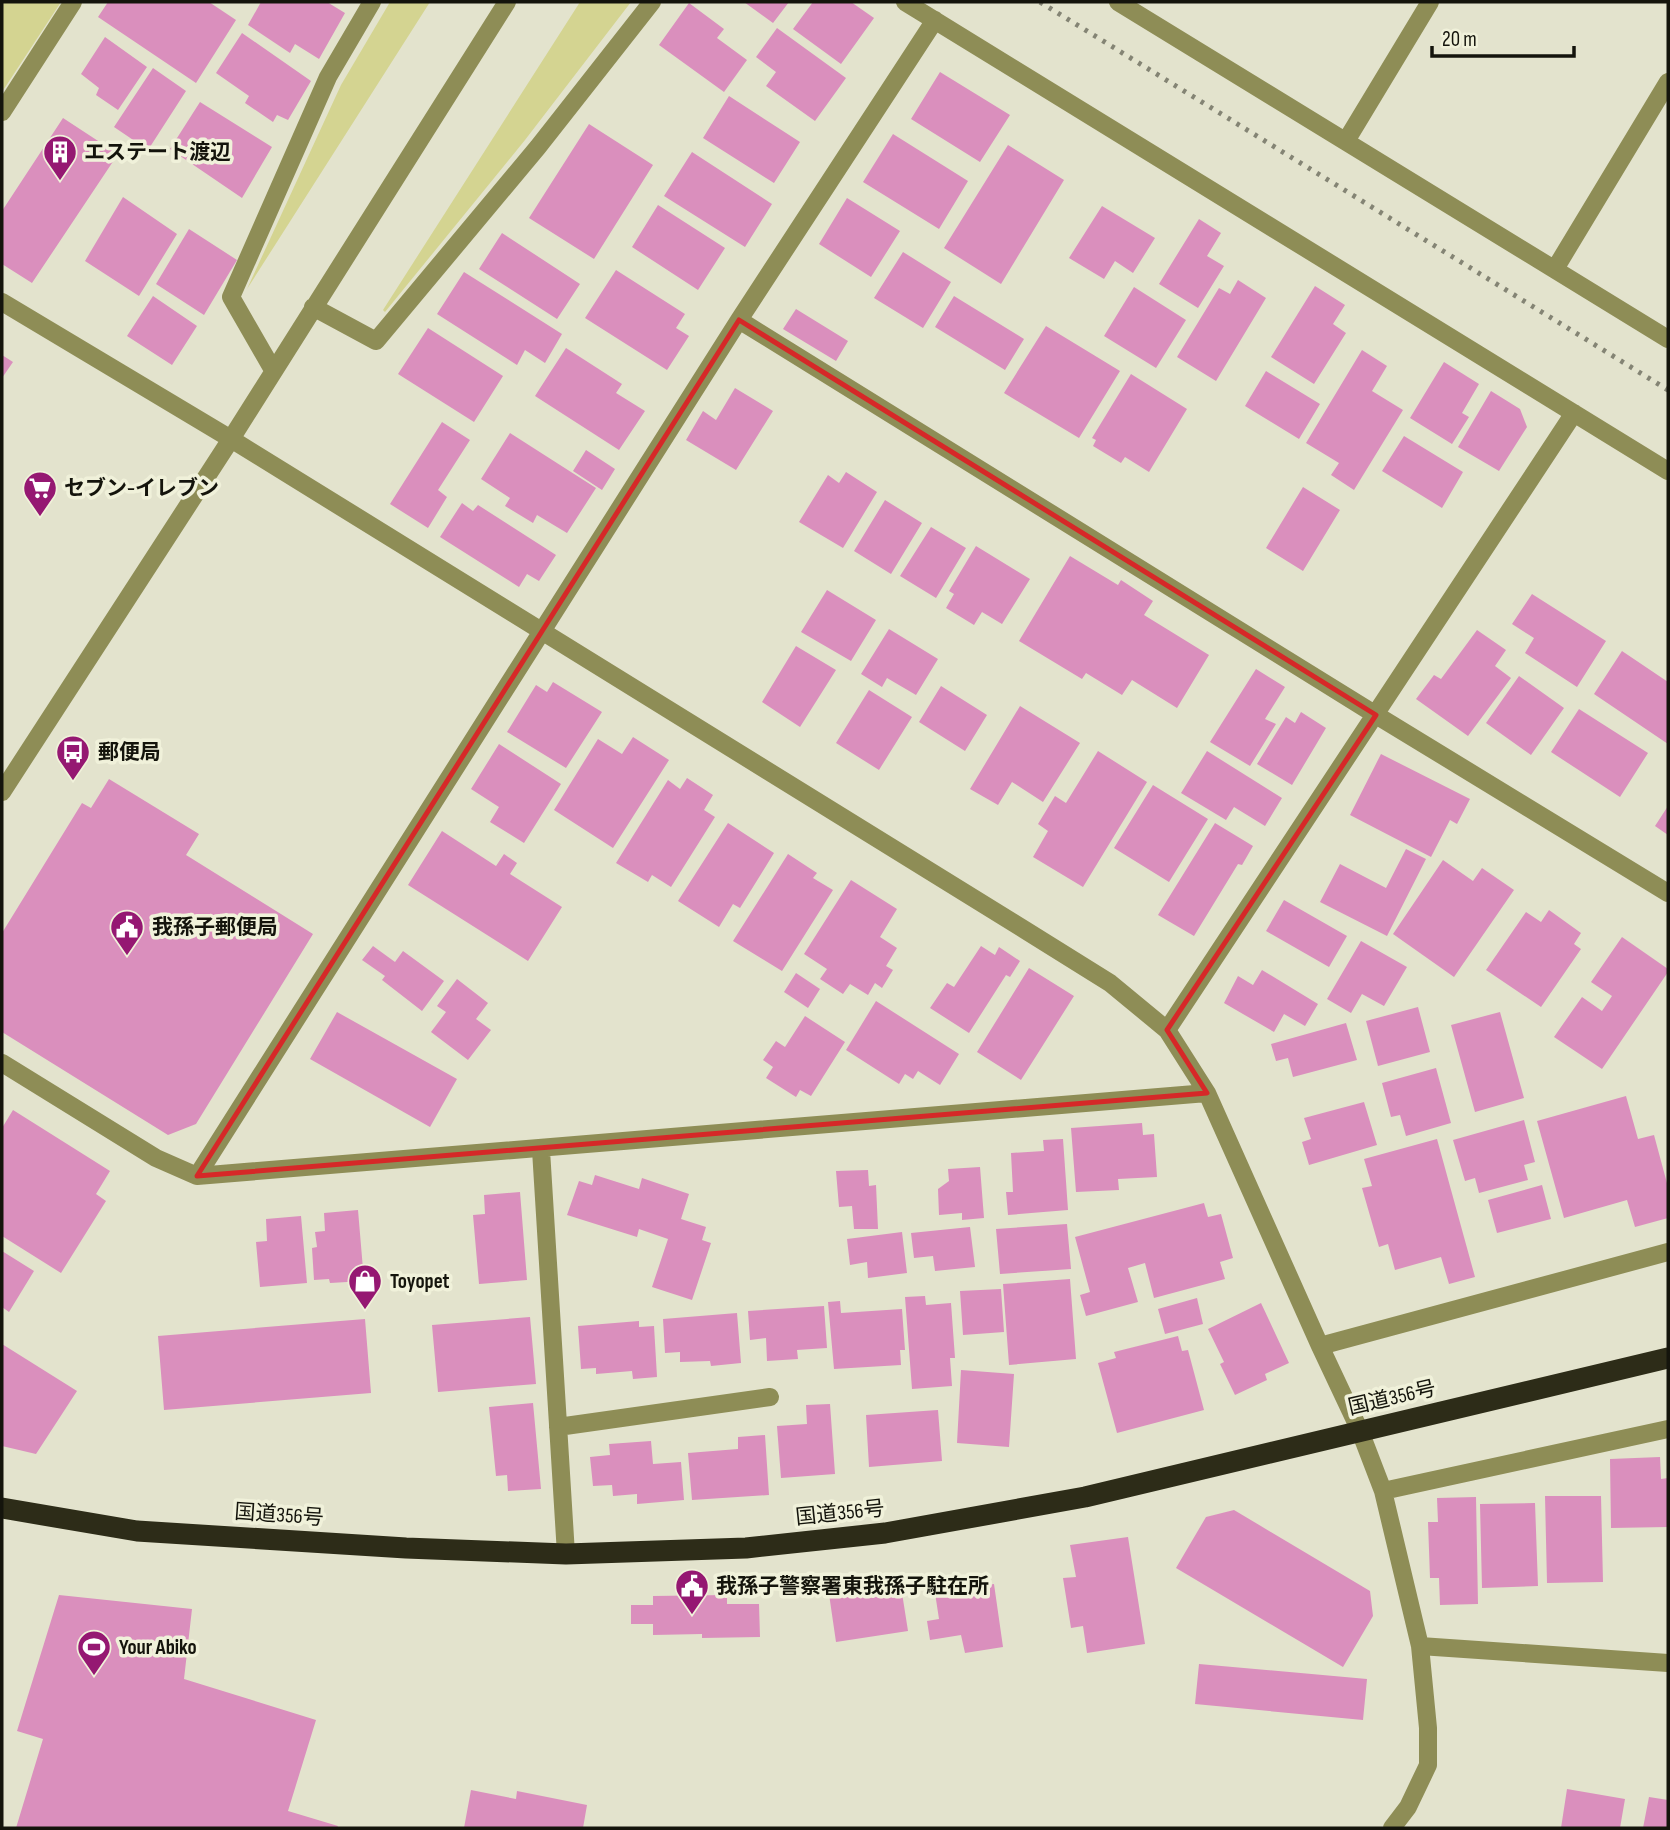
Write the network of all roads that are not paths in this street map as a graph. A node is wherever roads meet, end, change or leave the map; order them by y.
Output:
1 (73, 2) edge
2 (372, 2) edge
3 (507, 2) edge
4 (652, 2) edge
5 (905, 2) edge
6 (1118, 2) edge
7 (1430, 2) edge
8 (1137, 7) edge
9 (935, 20) junction
10 (1668, 82) edge
11 (2, 112) edge
12 (1346, 141) junction
13 (1555, 269) junction
14 (2, 302) edge
15 (313, 307) junction
16 (739, 320) junction
17 (1668, 339) edge
18 (273, 370) junction
19 (1574, 413) junction
20 (231, 439) junction
21 (1668, 471) edge
22 (542, 634) junction
23 (1376, 715) junction
24 (2, 792) edge
25 (1668, 893) edge
26 (1167, 1030) junction
27 (2, 1063) edge
28 (1207, 1093) junction
29 (541, 1150) junction
30 (197, 1176) junction
31 (1668, 1252) edge
32 (1320, 1346) junction
33 (1668, 1358) edge
34 (770, 1397) dead end
35 (558, 1427) junction
36 (1668, 1429) edge
37 (1360, 1431) junction
38 (1384, 1491) junction
39 (2, 1508) edge
40 (566, 1554) junction
41 (1420, 1646) junction
42 (1668, 1663) edge
43 (1392, 1828) edge

1 - 11 street
2 - 18 street
3 - 15 street
4 - 15 street
5 - 9 street
6 - 8 street
7 - 12 street
8 - 12 street
9 - 16 street
9 - 19 street
10 - 13 street
12 - 13 street
13 - 17 street
14 - 20 street
15 - 18 street
16 - 22 street
16 - 23 street
18 - 20 street
19 - 21 street
19 - 23 street
20 - 22 street
20 - 24 street
22 - 26 street
22 - 30 street
23 - 25 street
23 - 26 street
26 - 28 street
27 - 30 street
28 - 29 street
28 - 32 street
29 - 30 street
29 - 35 street
31 - 32 street
32 - 37 street
33 - 37 highway, 国道356号
34 - 35 street
35 - 40 street
36 - 38 street
37 - 38 street
37 - 40 highway, 国道356号
38 - 41 street
39 - 40 highway, 国道356号
41 - 42 street
41 - 43 street

